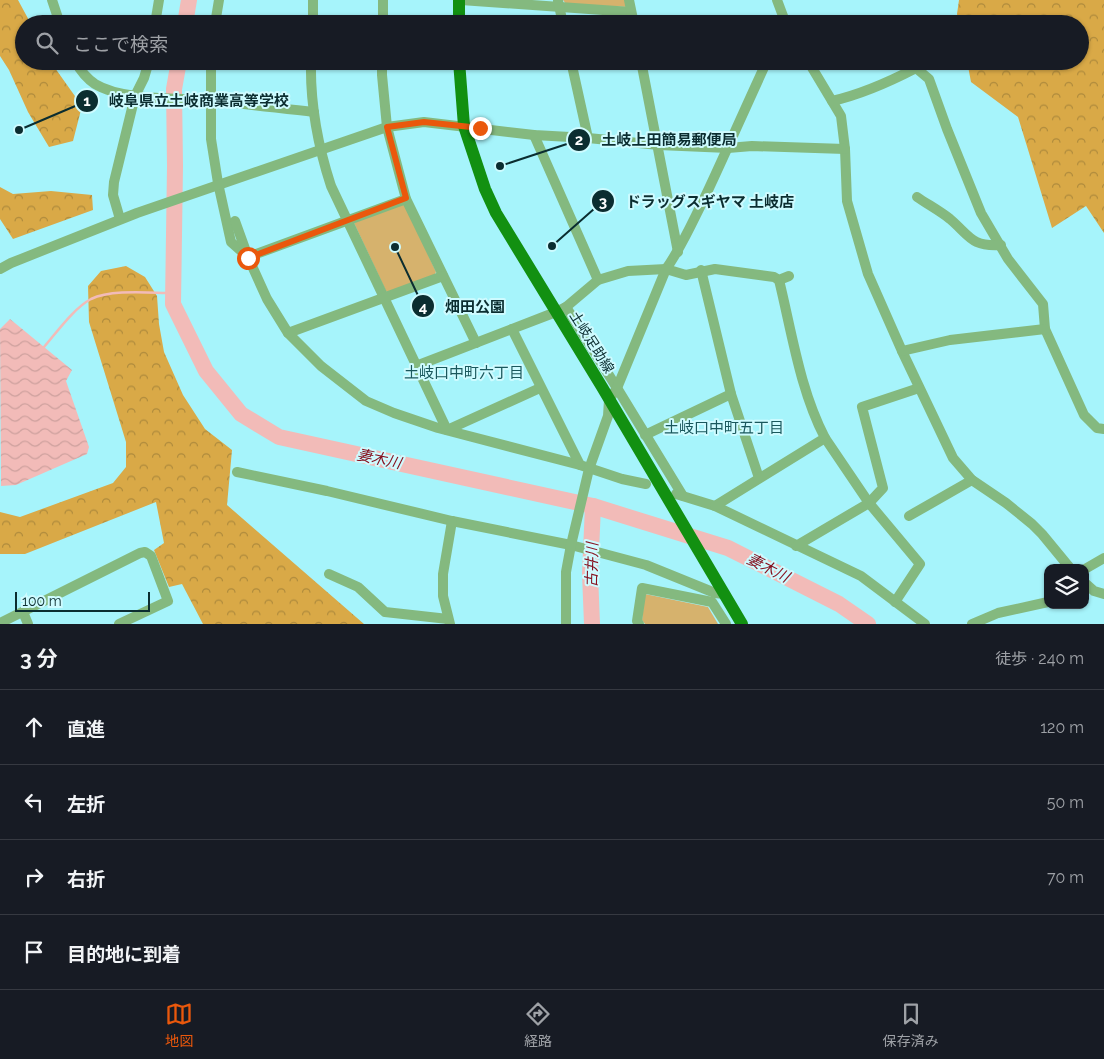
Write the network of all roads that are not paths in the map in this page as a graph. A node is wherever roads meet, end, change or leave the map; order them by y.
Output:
1 (52, 0) edge
2 (159, 0) edge
3 (219, 0) edge
4 (314, 0) edge
5 (383, 0) edge
6 (460, 0) edge
7 (629, 0) edge
8 (777, 0) edge
9 (558, 3) edge
10 (631, 12) junction
11 (57, 15) edge
12 (156, 15) edge
13 (216, 15) edge
14 (313, 15) edge
15 (383, 15) edge
16 (459, 15) edge
17 (632, 15) edge
18 (782, 15) edge
19 (80, 70) edge
20 (146, 70) edge
21 (210, 70) edge
22 (311, 70) edge
23 (382, 70) edge
24 (460, 70) edge
25 (573, 70) edge
26 (643, 70) edge
27 (763, 70) edge
28 (813, 70) edge
29 (912, 70) edge
30 (918, 70) edge
31 (140, 96) junction
32 (208, 101) junction
33 (832, 101) junction
34 (314, 112) junction
35 (464, 126) junction
36 (387, 127) junction
37 (534, 136) junction
38 (588, 138) junction
39 (659, 145) junction
40 (728, 148) junction
41 (845, 149) junction
42 (321, 150) junction
43 (215, 185) junction
44 (916, 197) dead end
45 (406, 198) junction
46 (120, 219) junction
47 (348, 220) junction
48 (235, 221) dead end
49 (1001, 246) junction
50 (678, 252) junction
51 (248, 258) junction
52 (0, 269) edge
53 (666, 269) junction
54 (701, 270) junction
55 (443, 276) junction
56 (598, 280) junction
57 (385, 298) junction
58 (561, 309) junction
59 (512, 329) junction
60 (1045, 329) junction
61 (288, 334) junction
62 (476, 343) junction
63 (902, 351) junction
64 (416, 366) junction
65 (540, 388) junction
66 (617, 388) junction
67 (919, 388) junction
68 (732, 394) junction
69 (609, 400) junction
70 (1104, 429) edge
71 (447, 430) junction
72 (645, 435) junction
73 (825, 438) junction
74 (584, 467) junction
75 (237, 472) dead end
76 (759, 478) junction
77 (972, 480) junction
78 (646, 484) dead end
79 (675, 496) junction
80 (869, 503) junction
81 (715, 506) junction
82 (909, 516) dead end
83 (452, 521) junction
84 (572, 542) junction
85 (796, 546) junction
86 (1104, 558) edge
87 (1067, 564) edge
88 (1089, 567) edge
89 (329, 574) dead end
90 (722, 591) junction
91 (895, 602) junction
92 (1044, 603) edge
93 (23, 612) junction
94 (449, 621) edge
95 (0, 623) edge
96 (28, 624) edge
97 (119, 624) edge
98 (566, 624) edge
99 (639, 624) edge
100 (726, 624) edge
101 (742, 624) edge
102 (925, 624) edge
103 (972, 624) edge

1 - 11 street
2 - 12 street
3 - 13 street
4 - 14 street
5 - 15 street
6 - 9 street
6 - 16 main road
7 - 10 street
8 - 18 street
9 - 10 street
10 - 17 street
19 - 31 street
20 - 31 street
21 - 32 street
22 - 34 street
23 - 36 street
24 - 35 main road, 土岐足助線
25 - 38 street
26 - 39 street
27 - 40 street
28 - 33 street
29 - 33 street
30 - 49 street
31 - 32 street
31 - 46 street
32 - 34 street
32 - 43 street
33 - 41 street
34 - 42 street
35 - 36 street
35 - 37 street
35 - 58 main road, 土岐足助線
36 - 42 street
36 - 45 street
37 - 38 street
37 - 56 street
38 - 39 street
39 - 40 street
39 - 50 street
40 - 41 street
40 - 50 street
41 - 63 street
42 - 43 street
42 - 47 street
43 - 46 street
43 - 51 street
44 - 49 street
45 - 47 street
45 - 55 street
46 - 52 street
47 - 51 street
47 - 57 street
48 - 51 street
49 - 60 street
50 - 53 street
51 - 61 street
53 - 54 street
53 - 56 street
53 - 66 street
54 - 68 street
54 - 73 street
55 - 57 street
55 - 62 street
56 - 58 street
57 - 61 street
57 - 64 street
58 - 59 street
58 - 66 street
58 - 69 main road, 土岐足助線
59 - 62 street
59 - 65 street
60 - 63 street
60 - 70 street
61 - 71 street
62 - 64 street
63 - 67 street
64 - 71 street
65 - 71 street
65 - 74 street
66 - 69 street
66 - 72 street
67 - 77 street
67 - 80 street
68 - 72 street
68 - 76 street
69 - 74 street
69 - 79 main road, 土岐足助線
71 - 74 street
72 - 79 street
73 - 76 street
73 - 80 street
74 - 78 street
74 - 84 street
75 - 83 street
76 - 81 street
77 - 82 street
77 - 87 street
79 - 81 street
79 - 90 main road, 土岐足助線
80 - 85 street
80 - 91 street
81 - 85 street
83 - 84 street
83 - 94 street
84 - 90 street
84 - 98 street
85 - 91 street
86 - 88 street
89 - 94 street
90 - 101 main road, 土岐足助線
91 - 102 street
92 - 103 street
93 - 95 street
93 - 96 street
93 - 97 street
99 - 100 street

